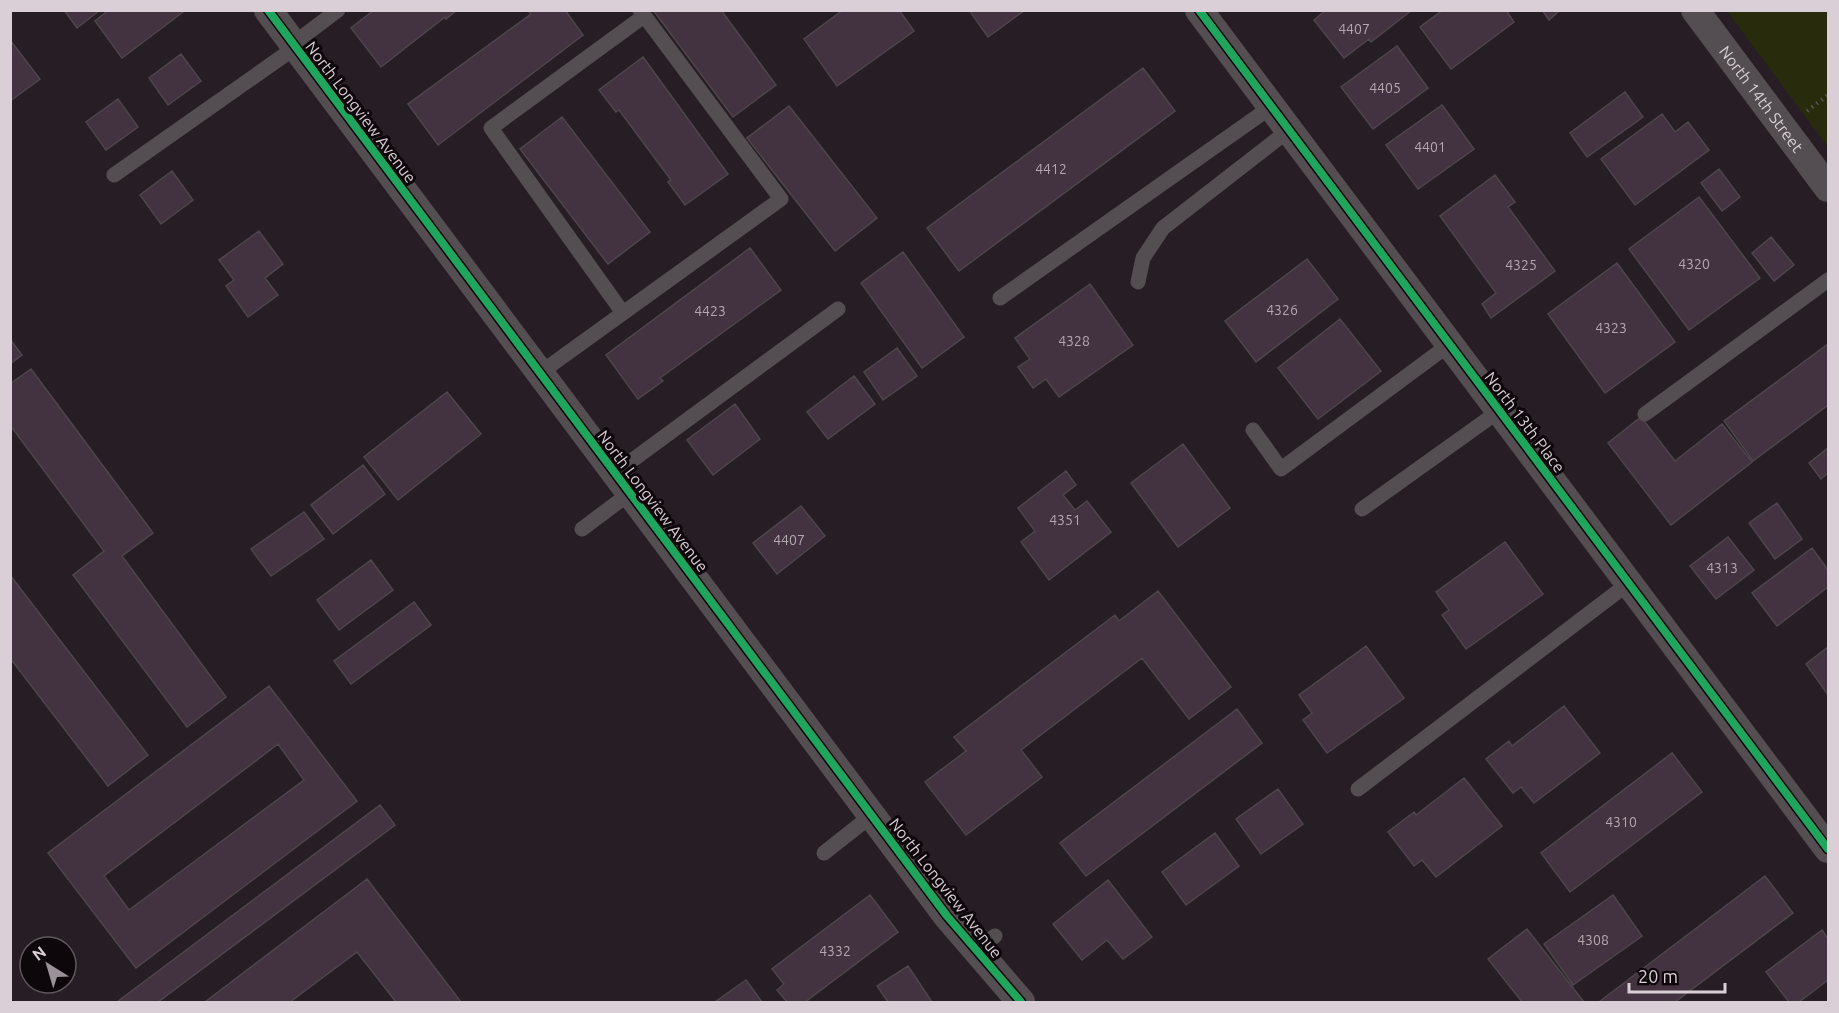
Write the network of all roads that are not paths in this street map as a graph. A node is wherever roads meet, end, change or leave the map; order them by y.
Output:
1 (268, 10) edge
2 (338, 10) edge
3 (1199, 10) edge
4 (1695, 10) edge
5 (642, 13) edge
6 (295, 45) junction
7 (1272, 106) junction
8 (1289, 130) junction
9 (114, 175) dead end
10 (1828, 188) edge
11 (1828, 280) edge
12 (1138, 282) dead end
13 (999, 298) dead end
14 (838, 309) dead end
15 (623, 313) junction
16 (1450, 344) junction
17 (540, 373) junction
18 (1500, 411) junction
19 (1646, 414) dead end
20 (1253, 430) dead end
21 (622, 483) junction
22 (1362, 509) dead end
23 (582, 529) dead end
24 (1629, 583) junction
25 (1358, 789) dead end
26 (872, 815) junction
27 (1828, 849) edge
28 (824, 853) dead end
29 (1021, 1002) edge

1 - 6 street, North Longview Avenue
2 - 6 lane
3 - 7 street, North 13th Place
4 - 10 street, North 14th Street
5 - 15 lane
5 - 15 lane
6 - 9 lane
6 - 17 street, North Longview Avenue
7 - 8 street, North 13th Place
7 - 13 lane
8 - 12 lane
8 - 16 street, North 13th Place
11 - 19 lane
14 - 21 lane
15 - 17 lane
16 - 18 street, North 13th Place
16 - 20 lane
17 - 21 street, North Longview Avenue
18 - 22 lane
18 - 24 street, North 13th Place
21 - 23 lane
21 - 26 street, North Longview Avenue
24 - 25 lane
24 - 27 street, North 13th Place
26 - 28 lane
26 - 29 street, North Longview Avenue

